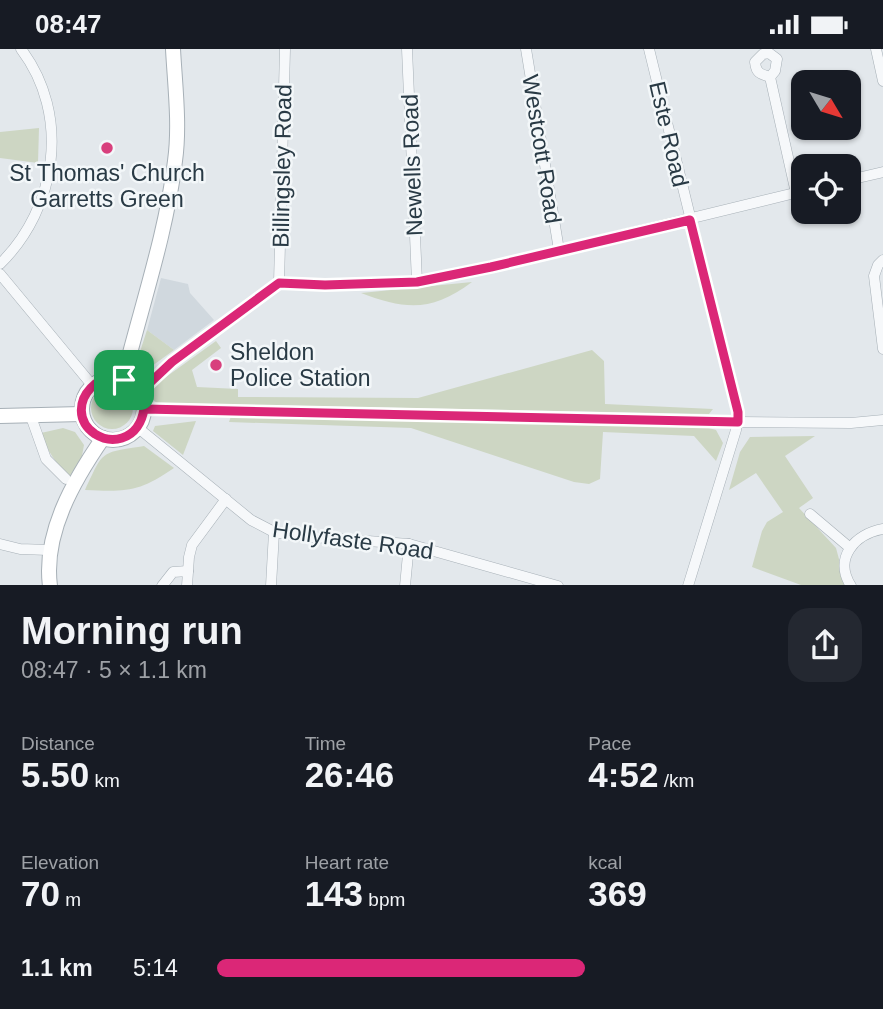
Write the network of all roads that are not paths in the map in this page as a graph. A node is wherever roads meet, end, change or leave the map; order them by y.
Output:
1 (21, 49) edge
2 (173, 49) edge
3 (285, 49) edge
4 (407, 49) edge
5 (526, 49) edge
6 (649, 49) edge
7 (876, 49) edge
8 (770, 77) dead end
9 (883, 81) edge
10 (791, 158) edge
11 (883, 172) edge
12 (861, 177) edge
13 (791, 194) edge
14 (690, 220) junction
15 (559, 250) junction
16 (883, 260) edge
17 (0, 264) edge
18 (0, 274) edge
19 (417, 282) junction
20 (279, 283) junction
21 (883, 349) edge
22 (124, 380) junction
23 (92, 385) junction
24 (139, 393) junction
25 (144, 409) junction
26 (30, 414) junction
27 (82, 414) junction
28 (0, 416) edge
29 (883, 420) edge
30 (738, 422) junction
31 (137, 427) junction
32 (103, 438) junction
33 (66, 479) dead end
34 (226, 499) junction
35 (810, 514) dead end
36 (883, 530) edge
37 (274, 532) junction
38 (0, 544) edge
39 (409, 544) junction
40 (849, 547) junction
41 (49, 550) junction
42 (188, 571) junction
43 (547, 584) edge
44 (50, 585) edge
45 (163, 585) edge
46 (187, 585) edge
47 (271, 585) edge
48 (405, 585) edge
49 (688, 585) edge
50 (850, 585) edge

1 - 17 street
2 - 22 street
3 - 20 street, Billingsley Road
4 - 19 street, Newells Road
5 - 15 street, Westcott Road
6 - 14 street, Este Road
7 - 9 street
8 - 10 street
11 - 12 street
13 - 14 street
14 - 15 street
14 - 30 street, Este Road
15 - 19 street
16 - 21 street
18 - 23 street
19 - 20 street
20 - 24 street
22 - 23 street
22 - 24 street
23 - 27 street
24 - 25 street
25 - 30 street
25 - 31 street
26 - 27 street
26 - 28 street
26 - 33 street
27 - 32 street
29 - 30 street
30 - 49 street
31 - 32 street
31 - 34 street, Hollyfaste Road
32 - 41 street
34 - 37 street, Hollyfaste Road
34 - 42 street
35 - 40 street
36 - 40 street
37 - 39 street, Hollyfaste Road
37 - 47 street
38 - 41 street
39 - 43 street, Hollyfaste Road
39 - 48 street
40 - 50 street
41 - 44 street
42 - 45 street
42 - 46 street

